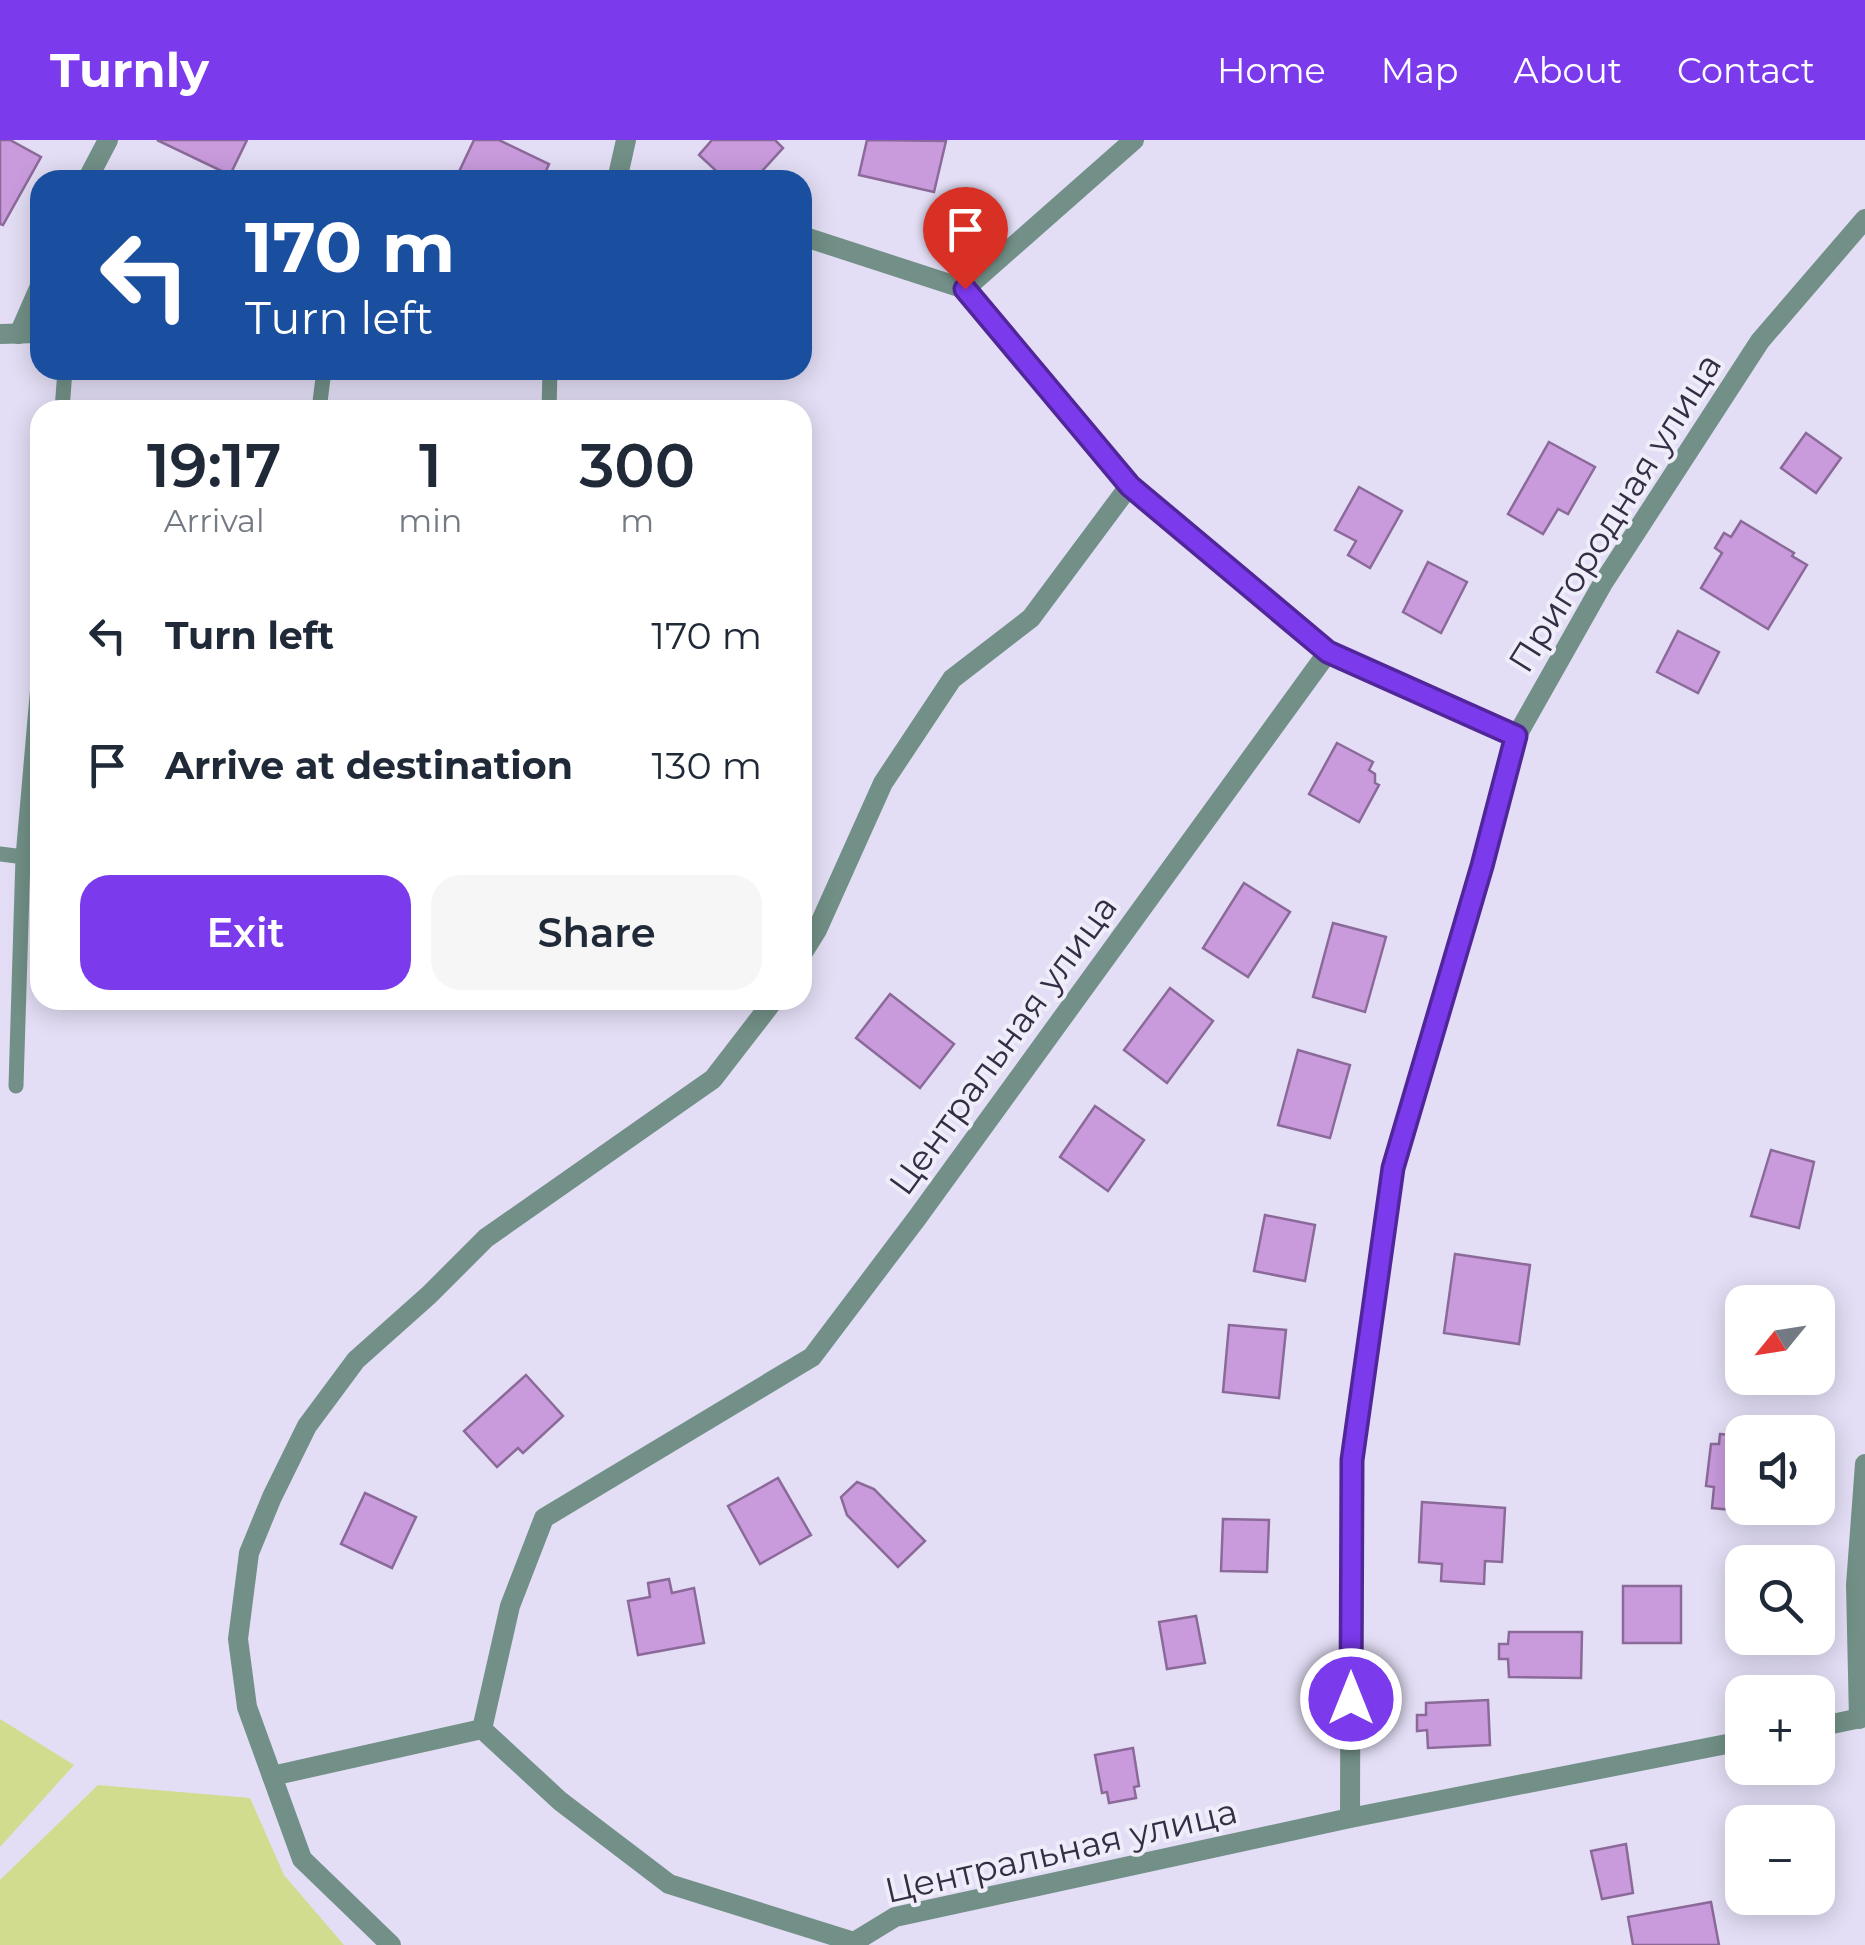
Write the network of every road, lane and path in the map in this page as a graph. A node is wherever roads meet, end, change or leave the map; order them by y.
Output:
1 (108, 140) edge
2 (626, 140) edge
3 (1134, 140) edge
4 (92, 170) edge
5 (624, 170) edge
6 (1865, 220) edge
7 (812, 239) edge
8 (965, 289) junction
9 (30, 310) edge
10 (20, 334) edge
11 (1130, 486) junction
12 (1328, 652) junction
13 (1516, 736) junction
14 (0, 854) edge
15 (30, 858) edge
16 (30, 886) edge
17 (812, 938) edge
18 (766, 1010) edge
19 (16, 1086) dead end
20 (1865, 1464) edge
21 (1862, 1718) edge
22 (1835, 1724) edge
23 (482, 1729) junction
24 (1725, 1745) edge
25 (272, 1776) junction
26 (1350, 1818) junction
27 (854, 1944) edge
28 (391, 1945) edge

1 - 4 street
2 - 5 street
3 - 8 street
6 - 13 street, Пригородная улица
7 - 8 street
8 - 11 street
9 - 10 street
11 - 12 street
11 - 17 street
12 - 13 street
12 - 23 street, Центральная улица
13 - 26 street, Пригородная улица
14 - 15 lane
16 - 19 lane
18 - 25 street
20 - 21 street
21 - 22 street
23 - 25 street
23 - 27 street, Центральная улица
24 - 26 street, Центральная улица
25 - 28 street
26 - 27 street, Центральная улица

